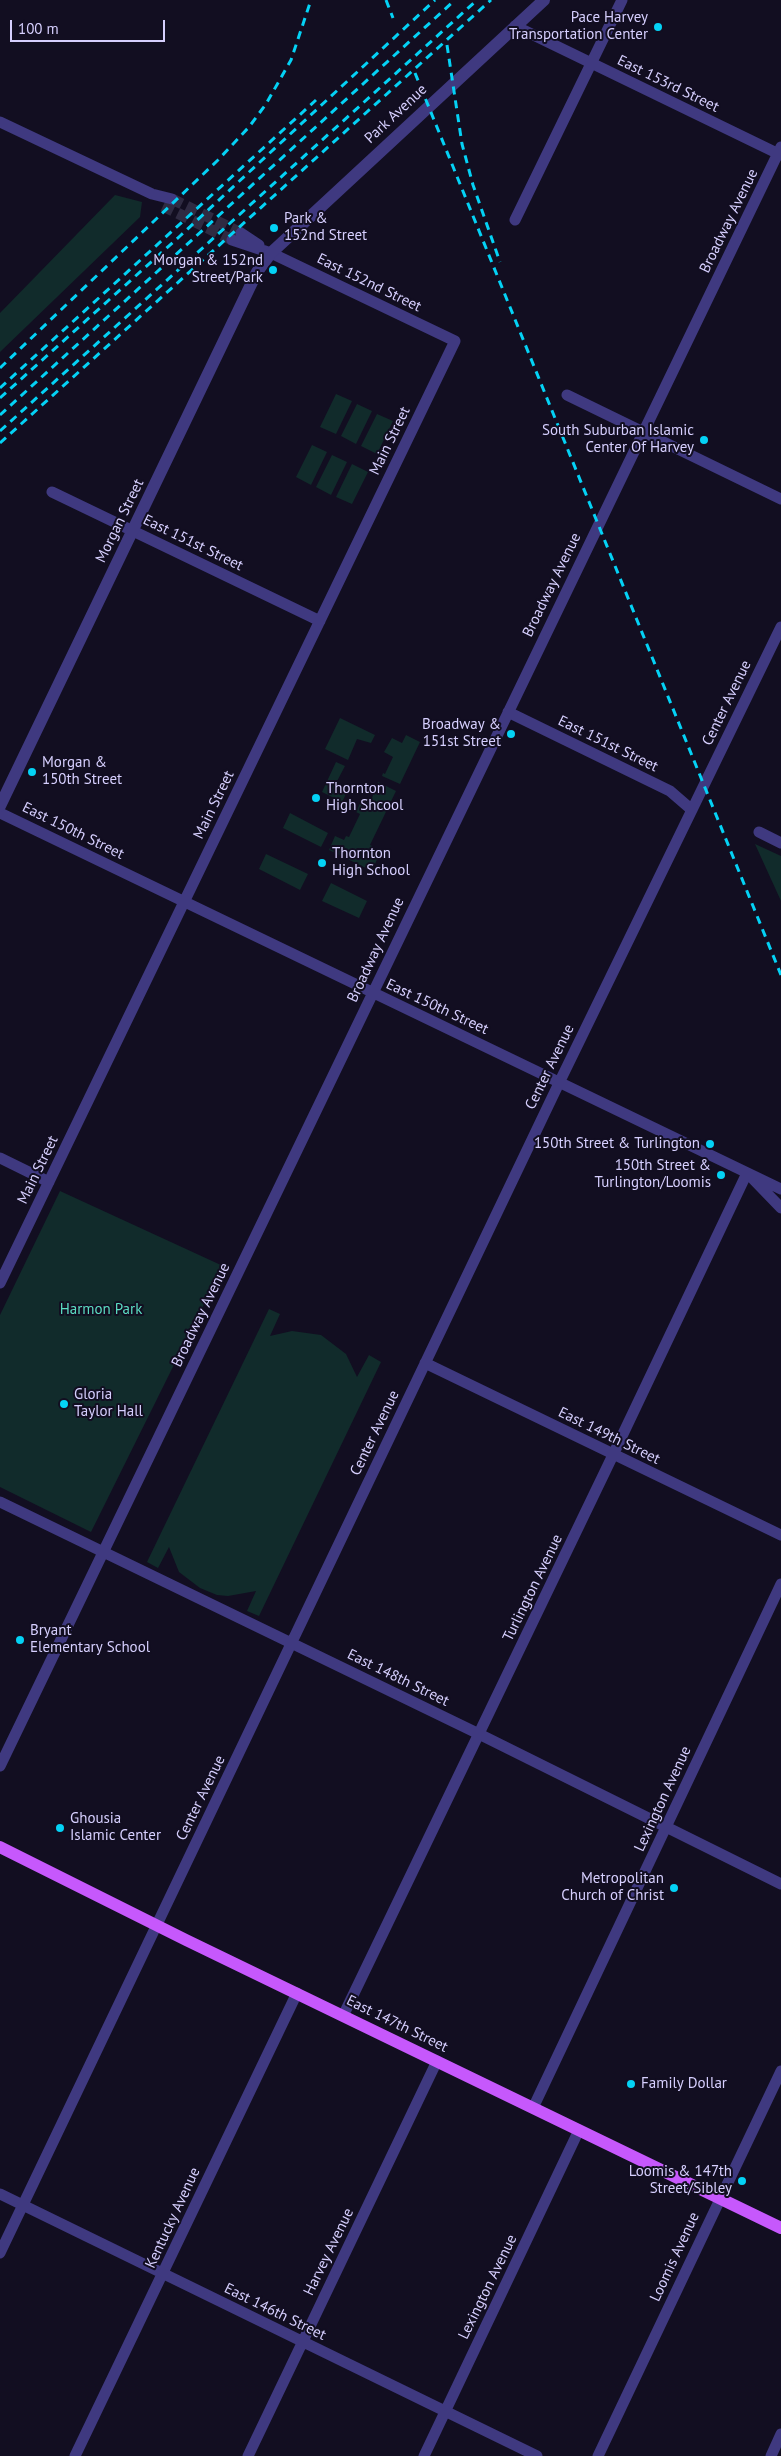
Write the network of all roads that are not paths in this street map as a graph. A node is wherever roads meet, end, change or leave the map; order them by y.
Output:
1 (544, 0) edge
2 (622, 0) edge
3 (515, 26) junction
4 (591, 63) junction
5 (0, 122) edge
6 (780, 152) edge
7 (168, 202) tunnel mouth
8 (515, 220) dead end
9 (236, 236) tunnel mouth
10 (271, 252) junction
11 (455, 341) joint
12 (567, 394) dead end
13 (643, 432) junction
14 (52, 492) dead end
15 (781, 499) edge
16 (133, 531) junction
17 (320, 621) junction
18 (781, 627) edge
19 (508, 712) junction
20 (0, 806) edge
21 (692, 810) junction
22 (0, 813) edge
23 (759, 832) dead end
24 (781, 843) edge
25 (184, 902) junction
26 (372, 994) junction
27 (560, 1081) junction
28 (0, 1158) edge
29 (746, 1172) junction
30 (49, 1182) junction
31 (781, 1189) edge
32 (781, 1208) edge
33 (0, 1283) edge
34 (425, 1363) junction
35 (613, 1455) junction
36 (0, 1502) edge
37 (781, 1535) edge
38 (103, 1552) junction
39 (781, 1584) edge
40 (292, 1643) junction
41 (479, 1734) junction
42 (0, 1766) edge
43 (666, 1827) junction
44 (0, 1847) edge
45 (781, 1884) edge
46 (157, 1925) junction
47 (297, 1993) junction
48 (343, 2016) junction
49 (437, 2061) junction
50 (781, 2071) edge
51 (533, 2108) junction
52 (579, 2130) junction
53 (0, 2194) edge
54 (719, 2198) junction
55 (24, 2206) junction
56 (781, 2228) edge
57 (0, 2253) edge
58 (163, 2274) junction
59 (303, 2342) junction
60 (446, 2411) junction
61 (781, 2434) edge
62 (75, 2456) edge
63 (248, 2456) edge
64 (424, 2456) edge
65 (537, 2456) edge
66 (598, 2456) edge
67 (771, 2456) edge

1 - 3 street, Park Avenue
2 - 4 street
3 - 4 street, East 153rd Street
3 - 10 street, Park Avenue
4 - 6 street, East 153rd Street
4 - 8 street
5 - 7 street
6 - 13 street, Broadway Avenue
9 - 10 street, East 152nd Street
10 - 11 street, East 152nd Street
10 - 16 street, Morgan Street
11 - 17 street, Main Street
12 - 13 street
13 - 15 street
13 - 19 street, Broadway Avenue
14 - 16 street, East 151st Street
16 - 17 street, East 151st Street
16 - 20 street, Morgan Street
17 - 25 street, Main Street
18 - 21 street, Center Avenue
19 - 21 street, East 151st Street
19 - 26 street, Broadway Avenue
21 - 27 street, Center Avenue
22 - 25 street, East 150th Street
23 - 24 street
25 - 26 street, East 150th Street
25 - 30 street, Main Street
26 - 27 street, East 150th Street
26 - 38 street, Broadway Avenue
27 - 29 street, East 150th Street
27 - 34 street, Center Avenue
28 - 30 street
29 - 31 street, East 150th Street
29 - 32 street
29 - 35 street, Turlington Avenue
30 - 33 street, Main Street
34 - 35 street, East 149th Street
34 - 40 street, Center Avenue
35 - 37 street, East 149th Street
35 - 41 street, Turlington Avenue
36 - 38 street, East 148th Street
38 - 40 street, East 148th Street
38 - 42 street, Broadway Avenue
39 - 43 street, Lexington Avenue
40 - 41 street, East 148th Street
40 - 46 street, Center Avenue
41 - 43 street, East 148th Street
41 - 48 street, Turlington Avenue
43 - 45 street, East 148th Street
43 - 51 street, Lexington Avenue
44 - 46 main road, East 147th Street
46 - 47 main road, East 147th Street
46 - 55 street, Center Avenue
47 - 48 main road, East 147th Street
47 - 58 street, Kentucky Avenue
48 - 49 main road, East 147th Street
49 - 51 main road, East 147th Street
49 - 59 street, Harvey Avenue
50 - 54 street, Loomis Avenue
51 - 52 main road, East 147th Street
52 - 54 main road, East 147th Street
52 - 60 street, Lexington Avenue
53 - 55 street, East 146th Street
54 - 56 main road, East 147th Street
54 - 66 street, Loomis Avenue
55 - 57 street, Center Avenue
55 - 58 street, East 146th Street
58 - 59 street, East 146th Street
58 - 62 street, Kentucky Avenue
59 - 60 street, East 146th Street
59 - 63 street, Harvey Avenue
60 - 64 street, Lexington Avenue
60 - 65 street, East 146th Street
61 - 67 street

